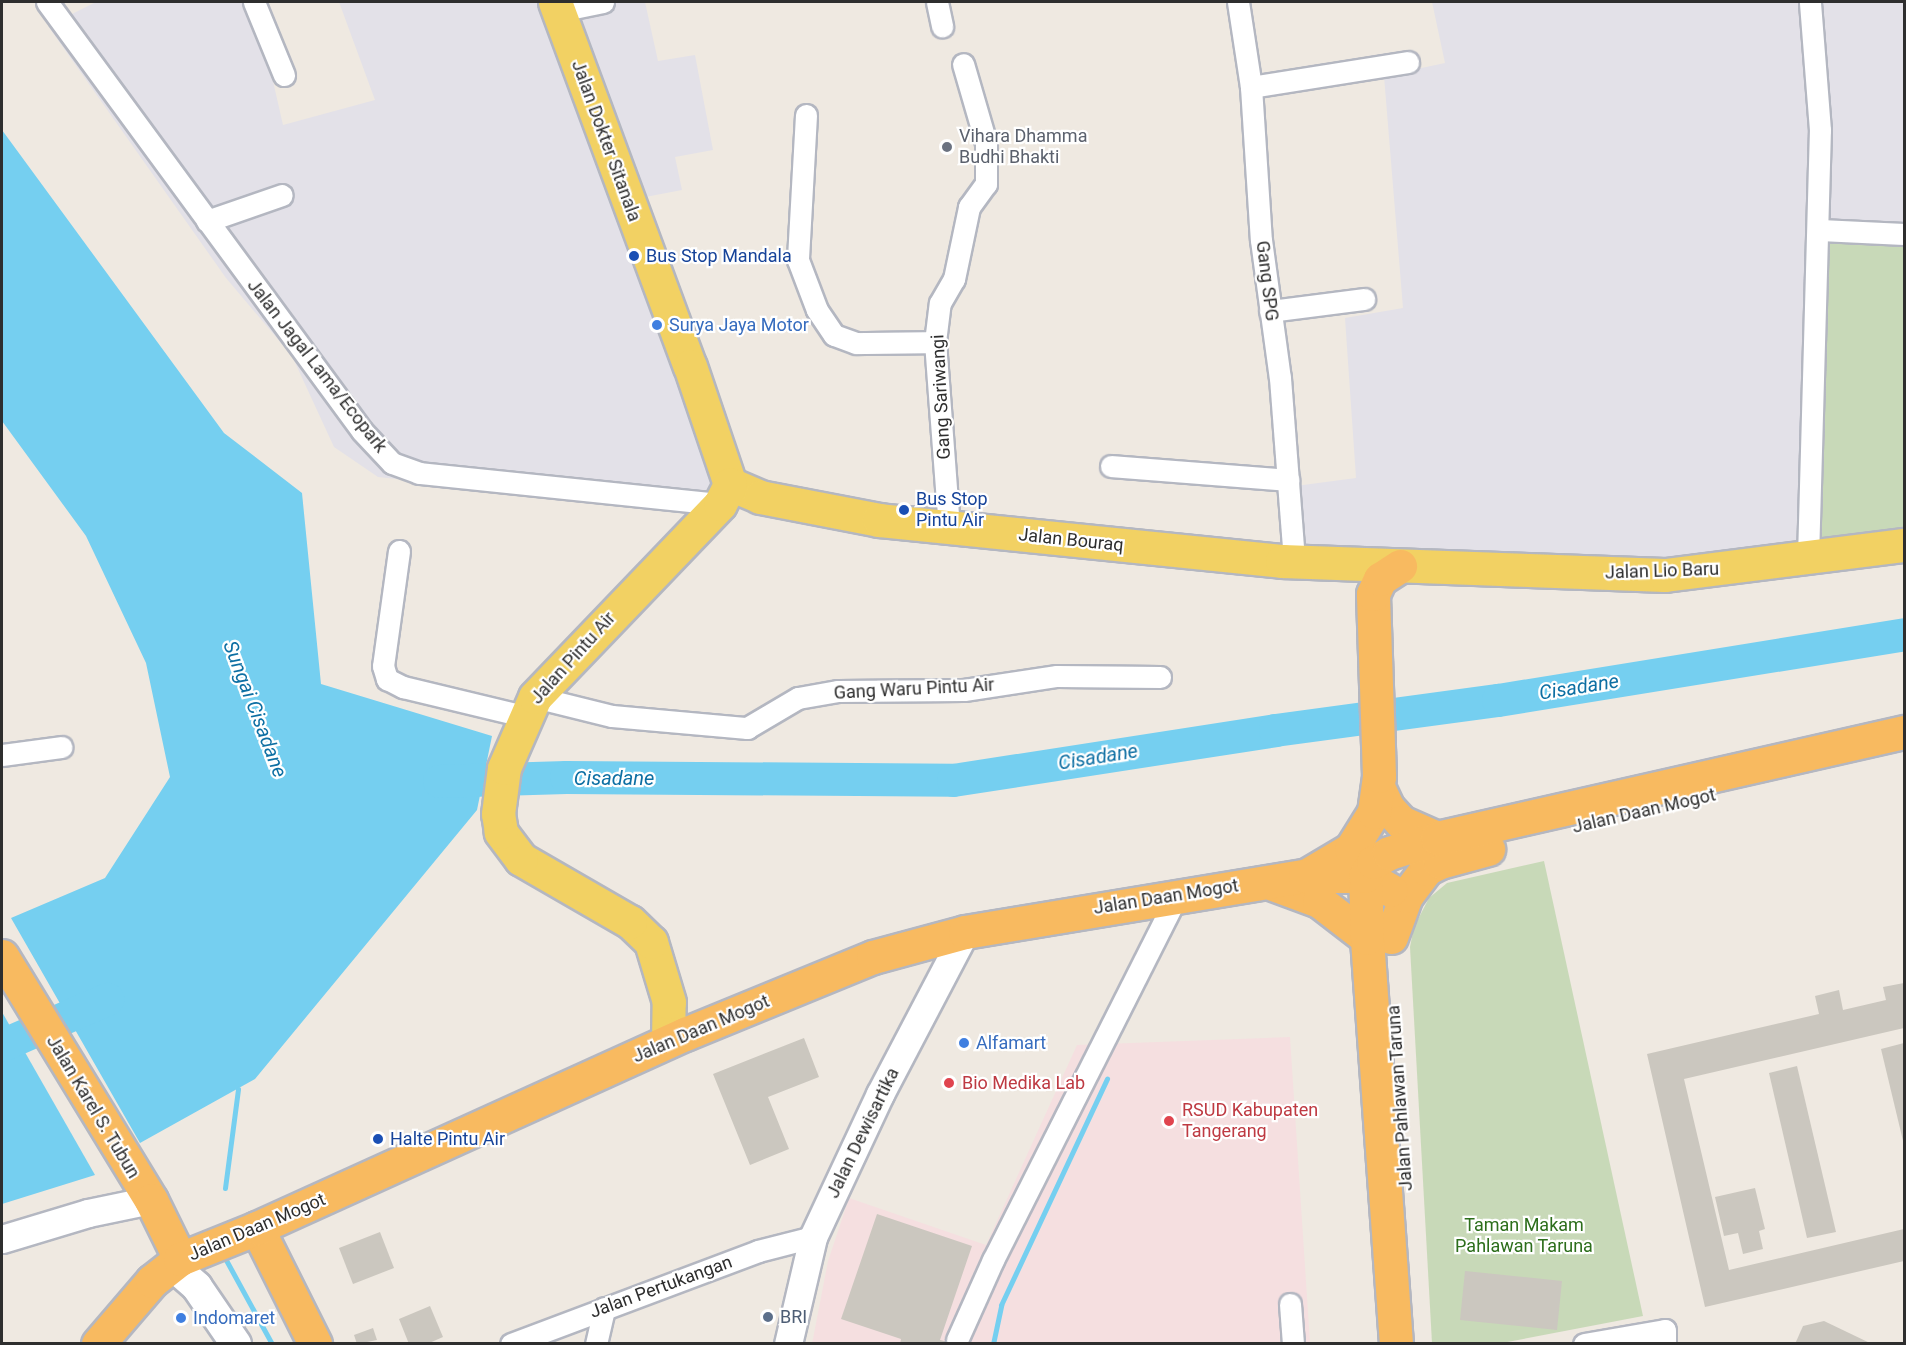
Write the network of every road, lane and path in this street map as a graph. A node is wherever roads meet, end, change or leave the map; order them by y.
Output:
1 (47, 2) edge
2 (254, 2) edge
3 (603, 2) edge
4 (938, 2) edge
5 (1238, 2) edge
6 (1810, 2) edge
7 (557, 6) edge
8 (942, 26) dead end
9 (1408, 62) dead end
10 (963, 64) dead end
11 (284, 75) dead end
12 (1251, 87) junction
13 (806, 115) dead end
14 (282, 195) dead end
15 (207, 221) junction
16 (1820, 230) junction
17 (1905, 234) edge
18 (1364, 299) dead end
19 (1270, 311) junction
20 (935, 342) junction
21 (1111, 466) dead end
22 (1288, 480) junction
23 (725, 494) junction
24 (949, 528) junction
25 (1905, 545) edge
26 (399, 551) dead end
27 (1808, 558) junction
28 (1294, 561) junction
29 (1409, 566) junction
30 (1160, 677) dead end
31 (525, 714) junction
32 (1905, 732) edge
33 (61, 747) dead end
34 (1905, 753) edge
35 (2, 755) edge
36 (1379, 783) junction
37 (1437, 838) junction
38 (1305, 876) junction
39 (1262, 882) junction
40 (1378, 883) junction
41 (1178, 895) junction
42 (965, 932) junction
43 (1379, 937) junction
44 (2, 956) edge
45 (668, 1041) junction
46 (151, 1200) junction
47 (315, 1202) junction
48 (257, 1228) junction
49 (813, 1237) junction
50 (2, 1239) edge
51 (174, 1253) junction
52 (1290, 1304) dead end
53 (604, 1308) junction
54 (526, 1341) edge
55 (957, 1341) dead end
56 (98, 1344) edge
57 (236, 1344) edge
58 (315, 1344) edge
59 (596, 1344) edge
60 (788, 1344) edge
61 (1293, 1344) edge
62 (1396, 1344) edge
63 (1418, 1344) edge
64 (1584, 1344) edge
65 (1665, 1344) edge

1 - 15 street, Jalan Jagal Lama/Ecopark
2 - 11 street
3 - 7 street
4 - 8 street
5 - 12 street, Gang SPG
6 - 16 street
7 - 23 main road, Jalan Dokter Sitanala
9 - 12 street
10 - 20 street, Gang Sariwangi
12 - 19 street, Gang SPG
13 - 20 street
14 - 15 street
15 - 23 street, Jalan Jagal Lama/Ecopark
16 - 17 street
16 - 27 street
18 - 19 street
19 - 22 street, Gang SPG
20 - 24 street, Gang Sariwangi
21 - 22 street
22 - 28 street, Gang SPG
23 - 24 main road, Jalan Bouraq
23 - 31 main road, Jalan Pintu Air
24 - 28 main road, Jalan Bouraq
25 - 27 main road, Jalan Lio Baru
26 - 31 street, Gang Waru Pintu Air
27 - 29 main road, Jalan Lio Baru
28 - 29 main road, Jalan Bouraq
29 - 36 highway
30 - 31 street, Gang Waru Pintu Air
31 - 45 main road, Jalan Pintu Air
32 - 37 highway, Jalan Daan Mogot
33 - 35 street
34 - 43 highway, Jalan Daan Mogot
36 - 37 highway
36 - 38 highway
37 - 40 highway, Jalan Daan Mogot
38 - 39 highway, Jalan Daan Mogot
38 - 40 highway, Jalan Daan Mogot
39 - 41 highway, Jalan Daan Mogot
39 - 43 highway
40 - 43 highway, Jalan Pahlawan Taruna
41 - 42 highway, Jalan Daan Mogot
41 - 55 street
42 - 45 highway, Jalan Daan Mogot
42 - 49 street, Jalan Dewisartika
43 - 62 highway, Jalan Pahlawan Taruna
43 - 63 highway, Jalan Pahlawan Taruna
44 - 46 highway, Jalan Karel S. Tubun
45 - 47 highway, Jalan Daan Mogot
46 - 50 street
46 - 51 highway, Jalan Karel S. Tubun
47 - 48 highway, Jalan Daan Mogot
47 - 51 highway
48 - 51 highway, Jalan Daan Mogot
48 - 58 highway
49 - 53 street, Jalan Pertukangan
49 - 60 street, Jalan Dewisartika
51 - 56 highway, Jalan Daan Mogot
51 - 57 main road
52 - 61 street
53 - 54 street, Jalan Pertukangan
53 - 59 street
64 - 65 street

